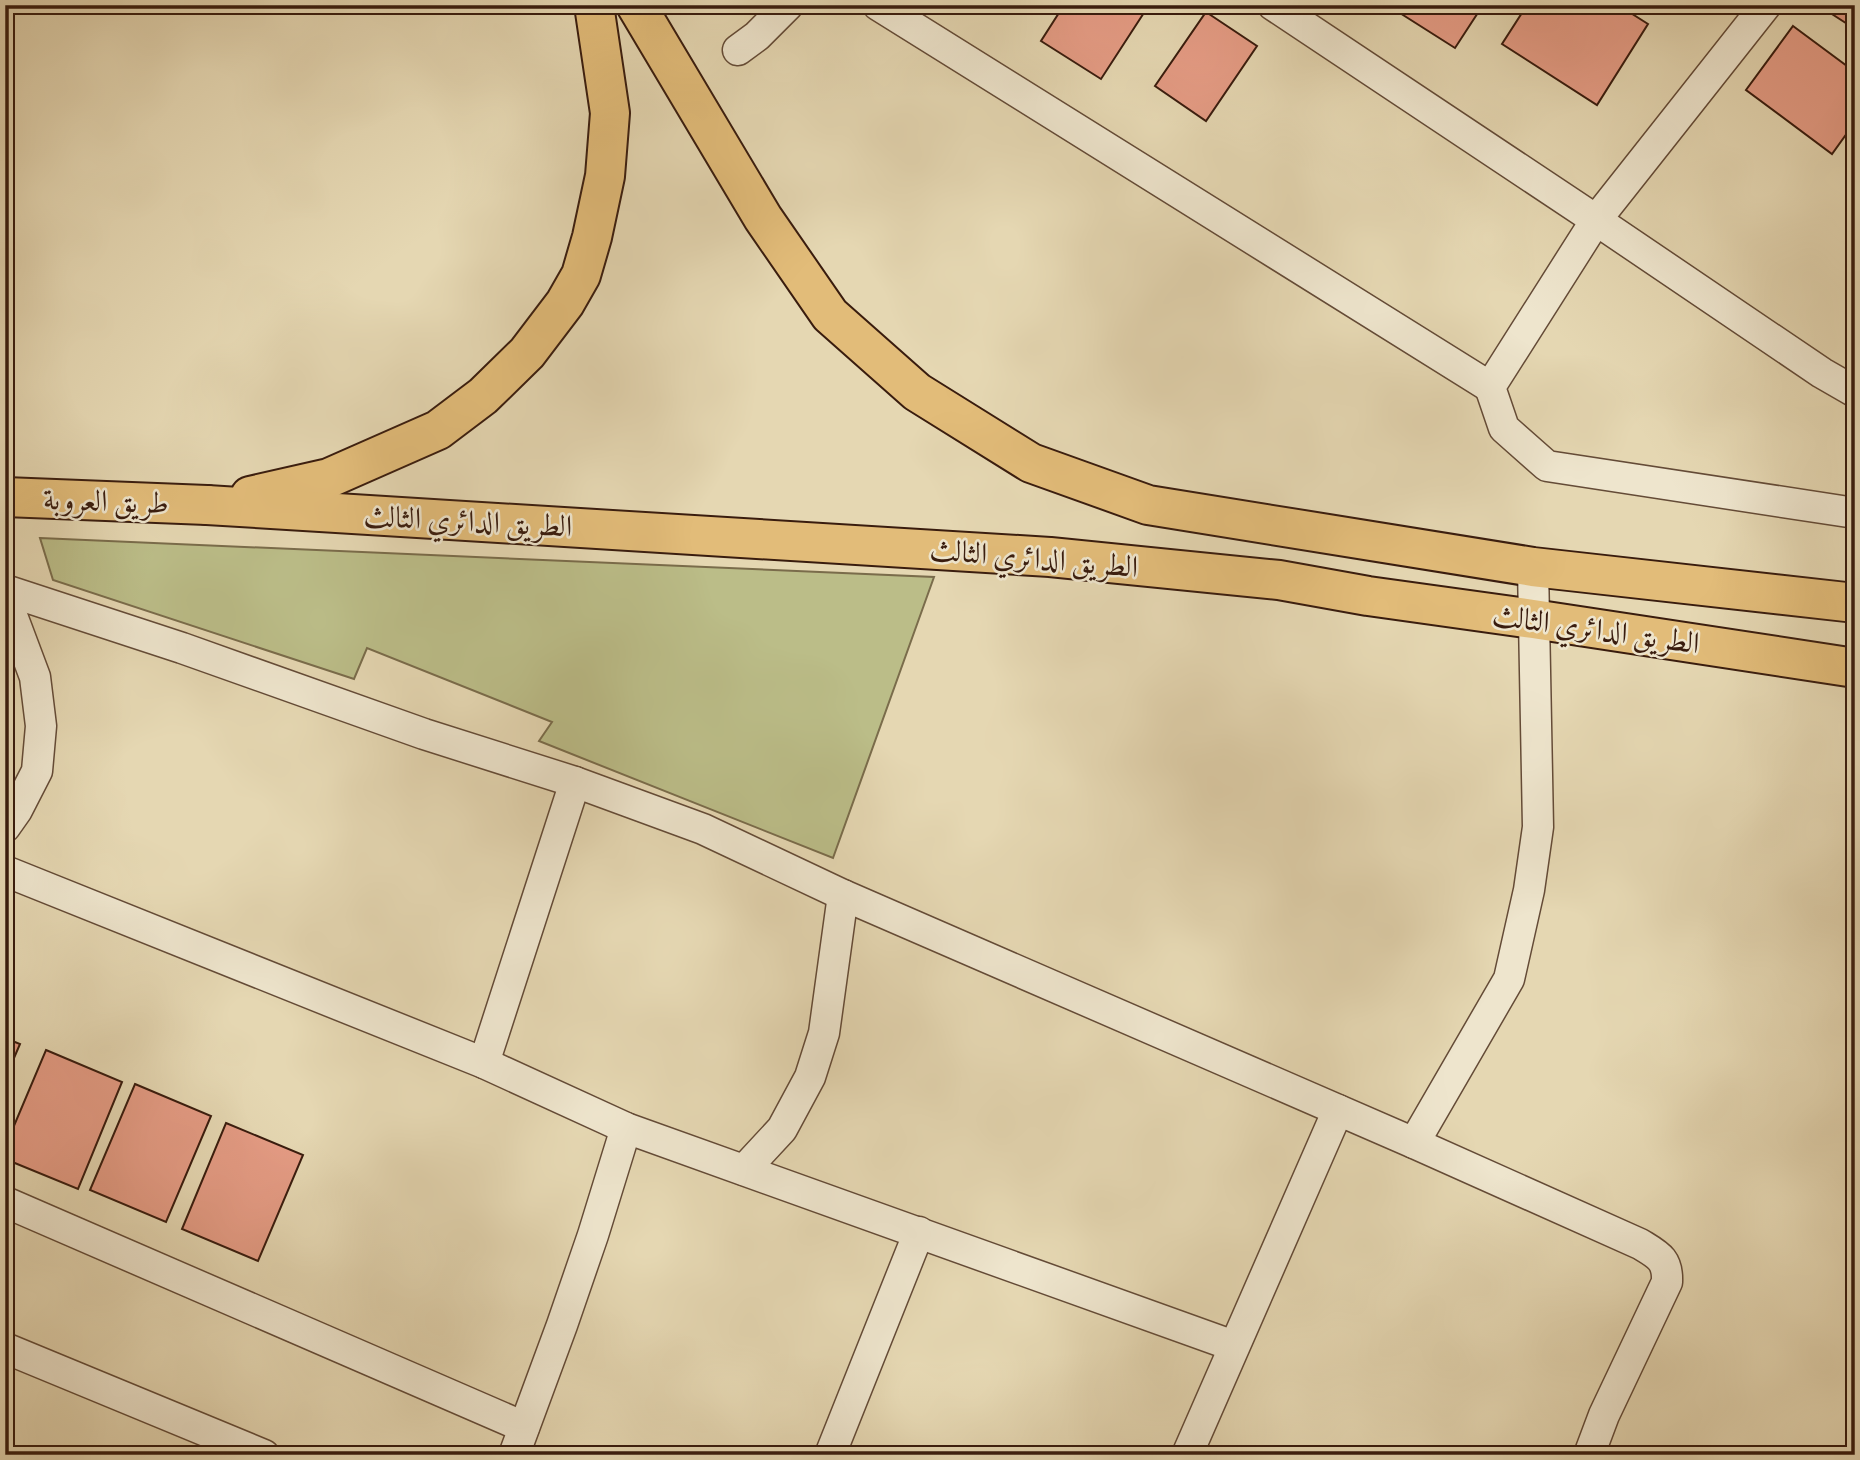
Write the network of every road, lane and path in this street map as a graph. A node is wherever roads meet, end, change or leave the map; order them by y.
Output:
1 (594, 5) edge
2 (636, 5) edge
3 (788, 5) edge
4 (878, 5) edge
5 (1273, 5) edge
6 (1766, 5) edge
7 (738, 50) dead end
8 (1596, 219) junction
9 (1490, 387) junction
10 (1855, 392) edge
11 (5, 497) edge
12 (207, 505) junction
13 (1855, 513) edge
14 (1533, 567) junction
15 (5, 590) edge
16 (5, 597) edge
17 (1855, 603) edge
18 (1534, 619) junction
19 (1855, 668) edge
20 (575, 782) junction
21 (5, 827) edge
22 (5, 871) edge
23 (843, 895) junction
24 (484, 1063) junction
25 (1338, 1110) junction
26 (626, 1128) junction
27 (1414, 1143) junction
28 (744, 1170) junction
29 (5, 1202) edge
30 (919, 1232) junction
31 (1234, 1346) junction
32 (5, 1348) edge
33 (524, 1427) junction
34 (1588, 1452) edge
35 (264, 1455) edge
36 (514, 1455) edge
37 (830, 1455) edge
38 (1187, 1455) edge

1 - 12 main road
2 - 14 main road, الطريق الدائري الثالث
3 - 7 street
4 - 9 street
5 - 8 street
6 - 8 street
8 - 9 street
8 - 10 street
9 - 13 street
11 - 12 main road, طريق العروبة
12 - 18 main road, الطريق الدائري الثالث
14 - 17 main road, الطريق الدائري الثالث
14 - 18 street
15 - 20 street
16 - 21 street
18 - 19 main road, الطريق الدائري الثالث
18 - 27 street
20 - 23 street
20 - 24 street
22 - 24 street
23 - 25 street
23 - 28 street
24 - 26 street
25 - 27 street
25 - 31 street
26 - 28 street
26 - 33 street
27 - 34 street
28 - 30 street
29 - 33 street
30 - 31 street
30 - 37 street
31 - 38 street
32 - 35 street
33 - 36 street

